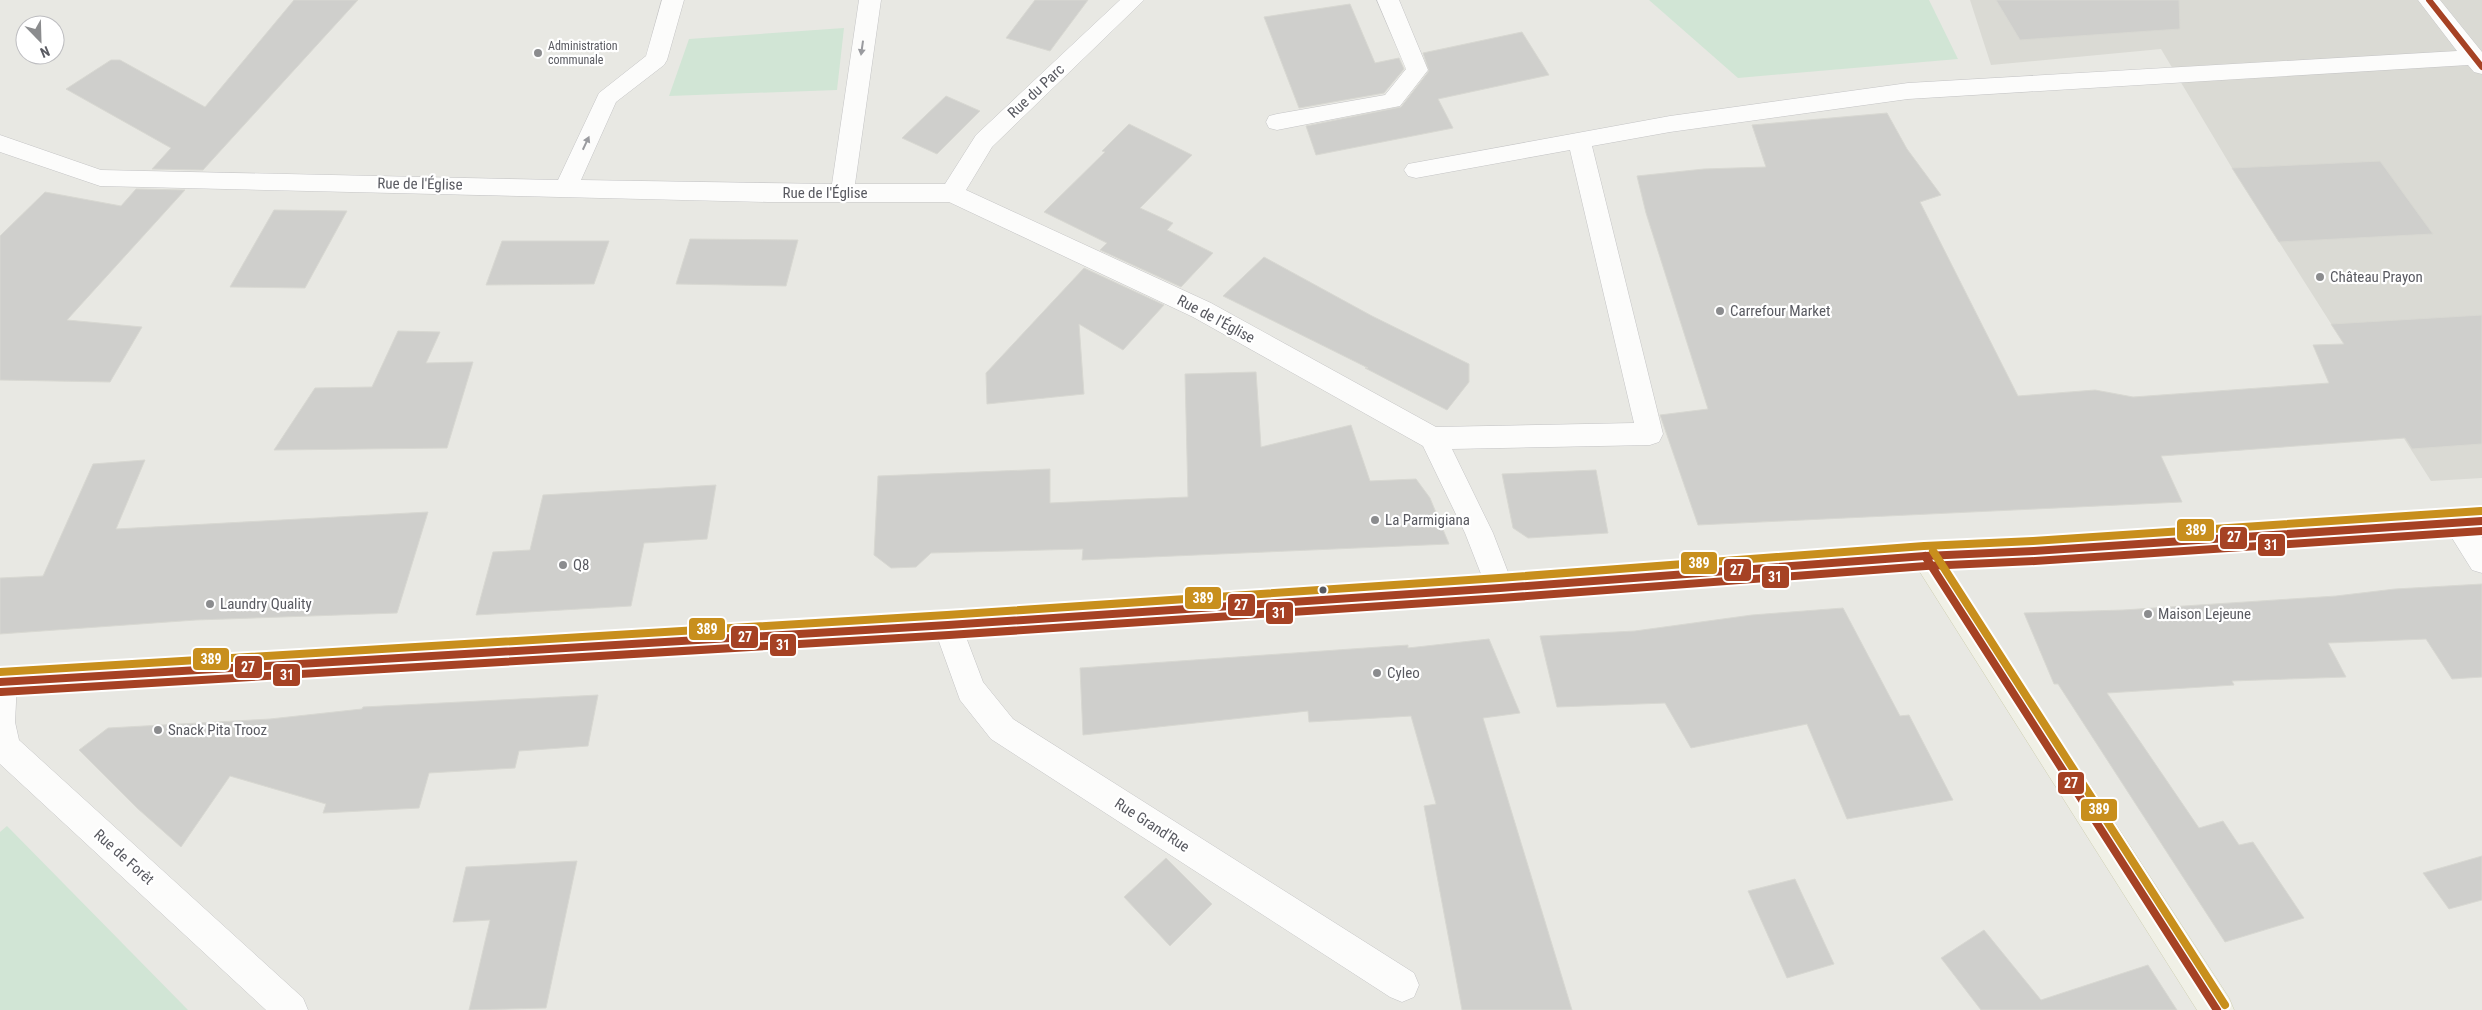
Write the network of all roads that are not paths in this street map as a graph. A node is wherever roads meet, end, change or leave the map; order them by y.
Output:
1 (672, 0) edge
2 (870, 0) edge
3 (1133, 0) edge
4 (1388, 0) edge
5 (2429, 0) edge
6 (2478, 62) edge
7 (1277, 122) dead end
8 (1578, 141) junction
9 (0, 143) edge
10 (1416, 170) dead end
11 (566, 188) junction
12 (842, 192) junction
13 (952, 192) junction
14 (1432, 438) junction
15 (2469, 522) edge
16 (1925, 556) junction
17 (2482, 561) edge
18 (1500, 588) junction
19 (948, 626) junction
20 (1, 682) edge
21 (1402, 985) dead end
22 (292, 1010) edge
23 (2217, 1010) edge

11 -> 1 street
2 -> 12 street
3 - 13 street, Rue du Parc
4 - 7 street
5 - 6 street
6 - 8 street
8 - 10 street
8 - 14 street
9 - 11 street, Rue de l'Église
11 - 12 street, Rue de l'Église
12 - 13 street, Rue de l'Église
13 - 14 street, Rue de l'Église
14 - 18 street
15 - 16 main road
15 - 17 street
16 - 18 main road
16 - 23 main road
18 - 19 main road
19 - 20 main road
19 - 21 street, Rue Grand'Rue
20 - 22 street, Rue de Forêt

